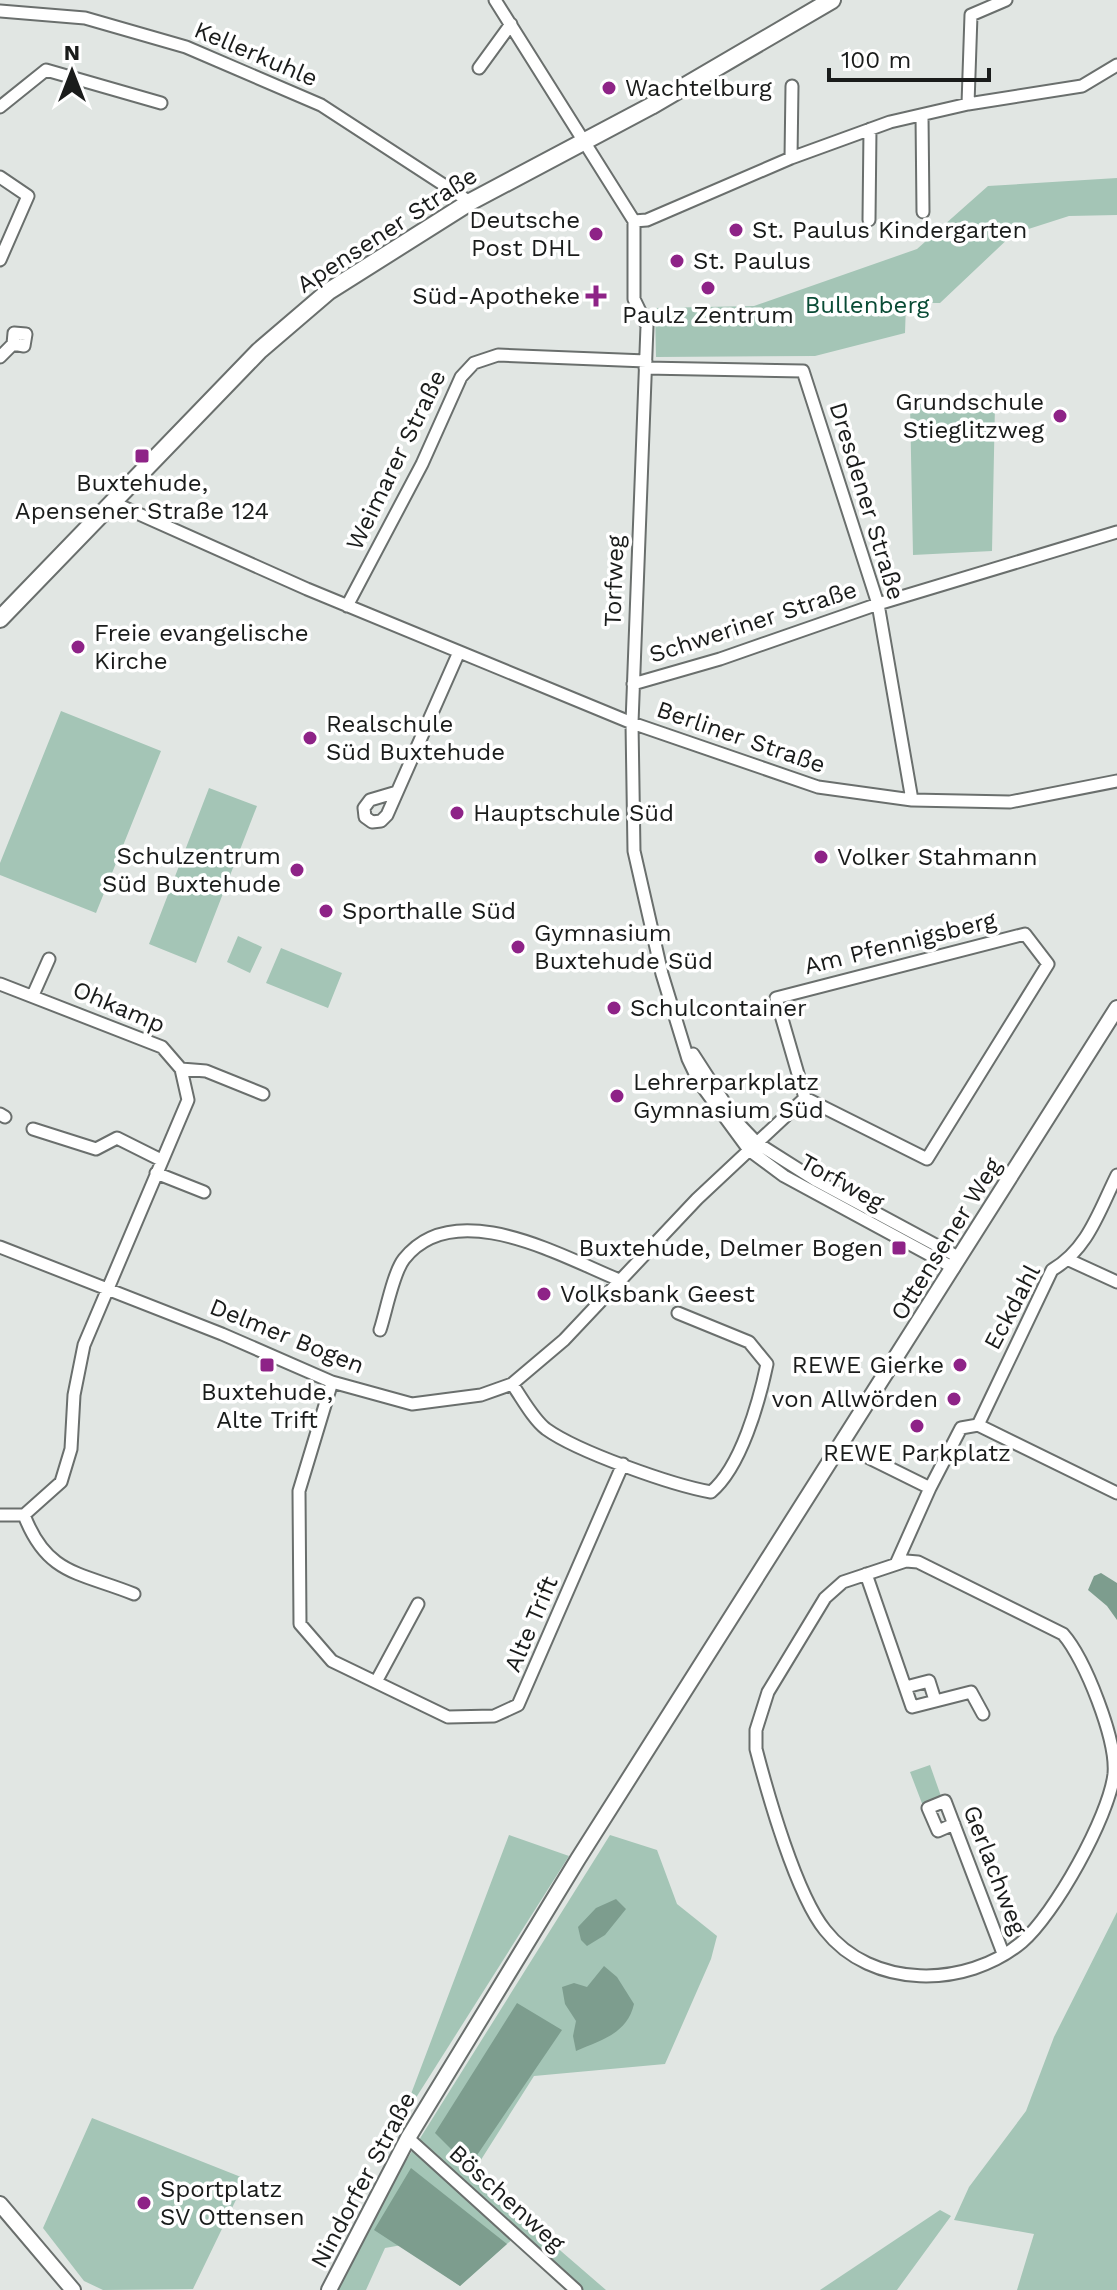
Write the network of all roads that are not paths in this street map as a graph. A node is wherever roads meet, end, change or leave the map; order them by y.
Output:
1 (495, 0) edge
2 (832, 0) edge
3 (1006, 0) edge
4 (0, 11) edge
5 (511, 24) junction
6 (1117, 65) edge
7 (479, 68) dead end
8 (792, 86) dead end
9 (161, 103) dead end
10 (968, 104) junction
11 (0, 107) edge
12 (922, 115) junction
13 (870, 129) junction
14 (587, 142) junction
15 (791, 158) junction
16 (0, 177) edge
17 (470, 202) junction
18 (923, 212) dead end
19 (869, 220) dead end
20 (634, 221) junction
21 (0, 260) edge
22 (13, 344) dead end
23 (0, 357) edge
24 (645, 365) junction
25 (112, 502) junction
26 (1117, 532) edge
27 (878, 604) junction
28 (347, 606) junction
29 (0, 619) edge
30 (459, 652) junction
31 (633, 684) junction
32 (632, 723) junction
33 (1117, 781) edge
34 (397, 792) dead end
35 (912, 800) junction
36 (49, 959) dead end
37 (0, 984) edge
38 (33, 995) junction
39 (1117, 1008) edge
40 (181, 1069) junction
41 (263, 1094) dead end
42 (805, 1098) junction
43 (33, 1129) dead end
44 (753, 1146) junction
45 (161, 1160) junction
46 (156, 1173) junction
47 (1117, 1175) edge
48 (204, 1192) dead end
49 (0, 1247) edge
50 (1069, 1260) junction
51 (957, 1263) junction
52 (617, 1279) junction
53 (1117, 1282) edge
54 (106, 1287) junction
55 (678, 1313) dead end
56 (380, 1330) dead end
57 (332, 1382) junction
58 (512, 1384) junction
59 (978, 1425) junction
60 (843, 1445) junction
61 (623, 1464) junction
62 (930, 1488) junction
63 (1117, 1493) edge
64 (812, 1494) joint
65 (0, 1515) edge
66 (24, 1515) junction
67 (896, 1564) junction
68 (866, 1574) junction
69 (134, 1594) dead end
70 (418, 1604) dead end
71 (377, 1680) junction
72 (906, 1687) junction
73 (935, 1700) junction
74 (983, 1714) dead end
75 (954, 1824) junction
76 (1003, 1954) junction
77 (408, 2138) junction
78 (0, 2204) edge
79 (71, 2289) edge
80 (329, 2290) edge
81 (576, 2290) edge

1 - 5 street
2 - 14 main road, Apensener Straße
3 - 10 street
4 - 17 street, Kellerkuhle
5 - 7 street
5 - 14 street
6 - 10 street
8 - 15 street
9 - 11 street
10 - 12 street
12 - 13 street
12 - 18 street
13 - 15 street
13 - 19 street
14 - 17 main road, Apensener Straße
14 - 20 street
15 - 20 street
16 - 21 street
17 - 25 main road, Apensener Straße
20 - 24 street, Torfweg
22 - 23 street
24 - 27 street, Dresdener Straße
24 - 28 street, Weimarer Straße
24 - 31 street, Torfweg
25 - 28 street, Berliner Straße
25 - 29 main road, Apensener Straße
26 - 27 street, Schweriner Straße
27 - 31 street, Schweriner Straße
27 - 35 street, Dresdener Straße
28 - 30 street, Berliner Straße
30 - 32 street, Berliner Straße
30 - 34 street
31 - 32 street, Torfweg
32 - 35 street, Berliner Straße
32 - 44 street, Torfweg
33 - 35 street, Berliner Straße
36 - 38 street, Ohkamp
37 - 38 street, Ohkamp
38 - 40 street, Ohkamp
39 - 51 street, Ottensener Weg
40 - 41 street
40 - 45 street
42 - 42 street, Am Pfennigsberg
42 - 44 street
43 - 45 street
44 - 51 street, Torfweg
44 - 52 street, Delmer Bogen
45 - 46 street
46 - 48 street
46 - 54 street
47 - 50 street, Eckdahl
49 - 54 street, Delmer Bogen
50 - 53 street
50 - 59 street, Eckdahl
51 - 60 street, Ottensener Weg
52 - 56 street
52 - 58 street, Delmer Bogen
54 - 57 street, Delmer Bogen
54 - 66 street
55 - 61 street
57 - 58 street, Delmer Bogen
57 - 71 street, Alte Trift
58 - 61 street
59 - 62 street, Eckdahl
59 - 63 street
60 - 62 street
60 - 64 street, Ottensener Weg
61 - 71 street, Alte Trift
62 - 67 street
64 - 77 street, Nindorfer Straße
65 - 66 street
66 - 69 street
67 - 68 street
67 - 76 street
68 - 72 street
68 - 76 street
70 - 71 street
72 - 73 street
72 - 73 street
73 - 74 street
75 - 75 street, Gerlachweg
75 - 76 street, Gerlachweg
77 - 80 street, Nindorfer Straße
77 - 81 street, Böschenweg
78 - 79 street

